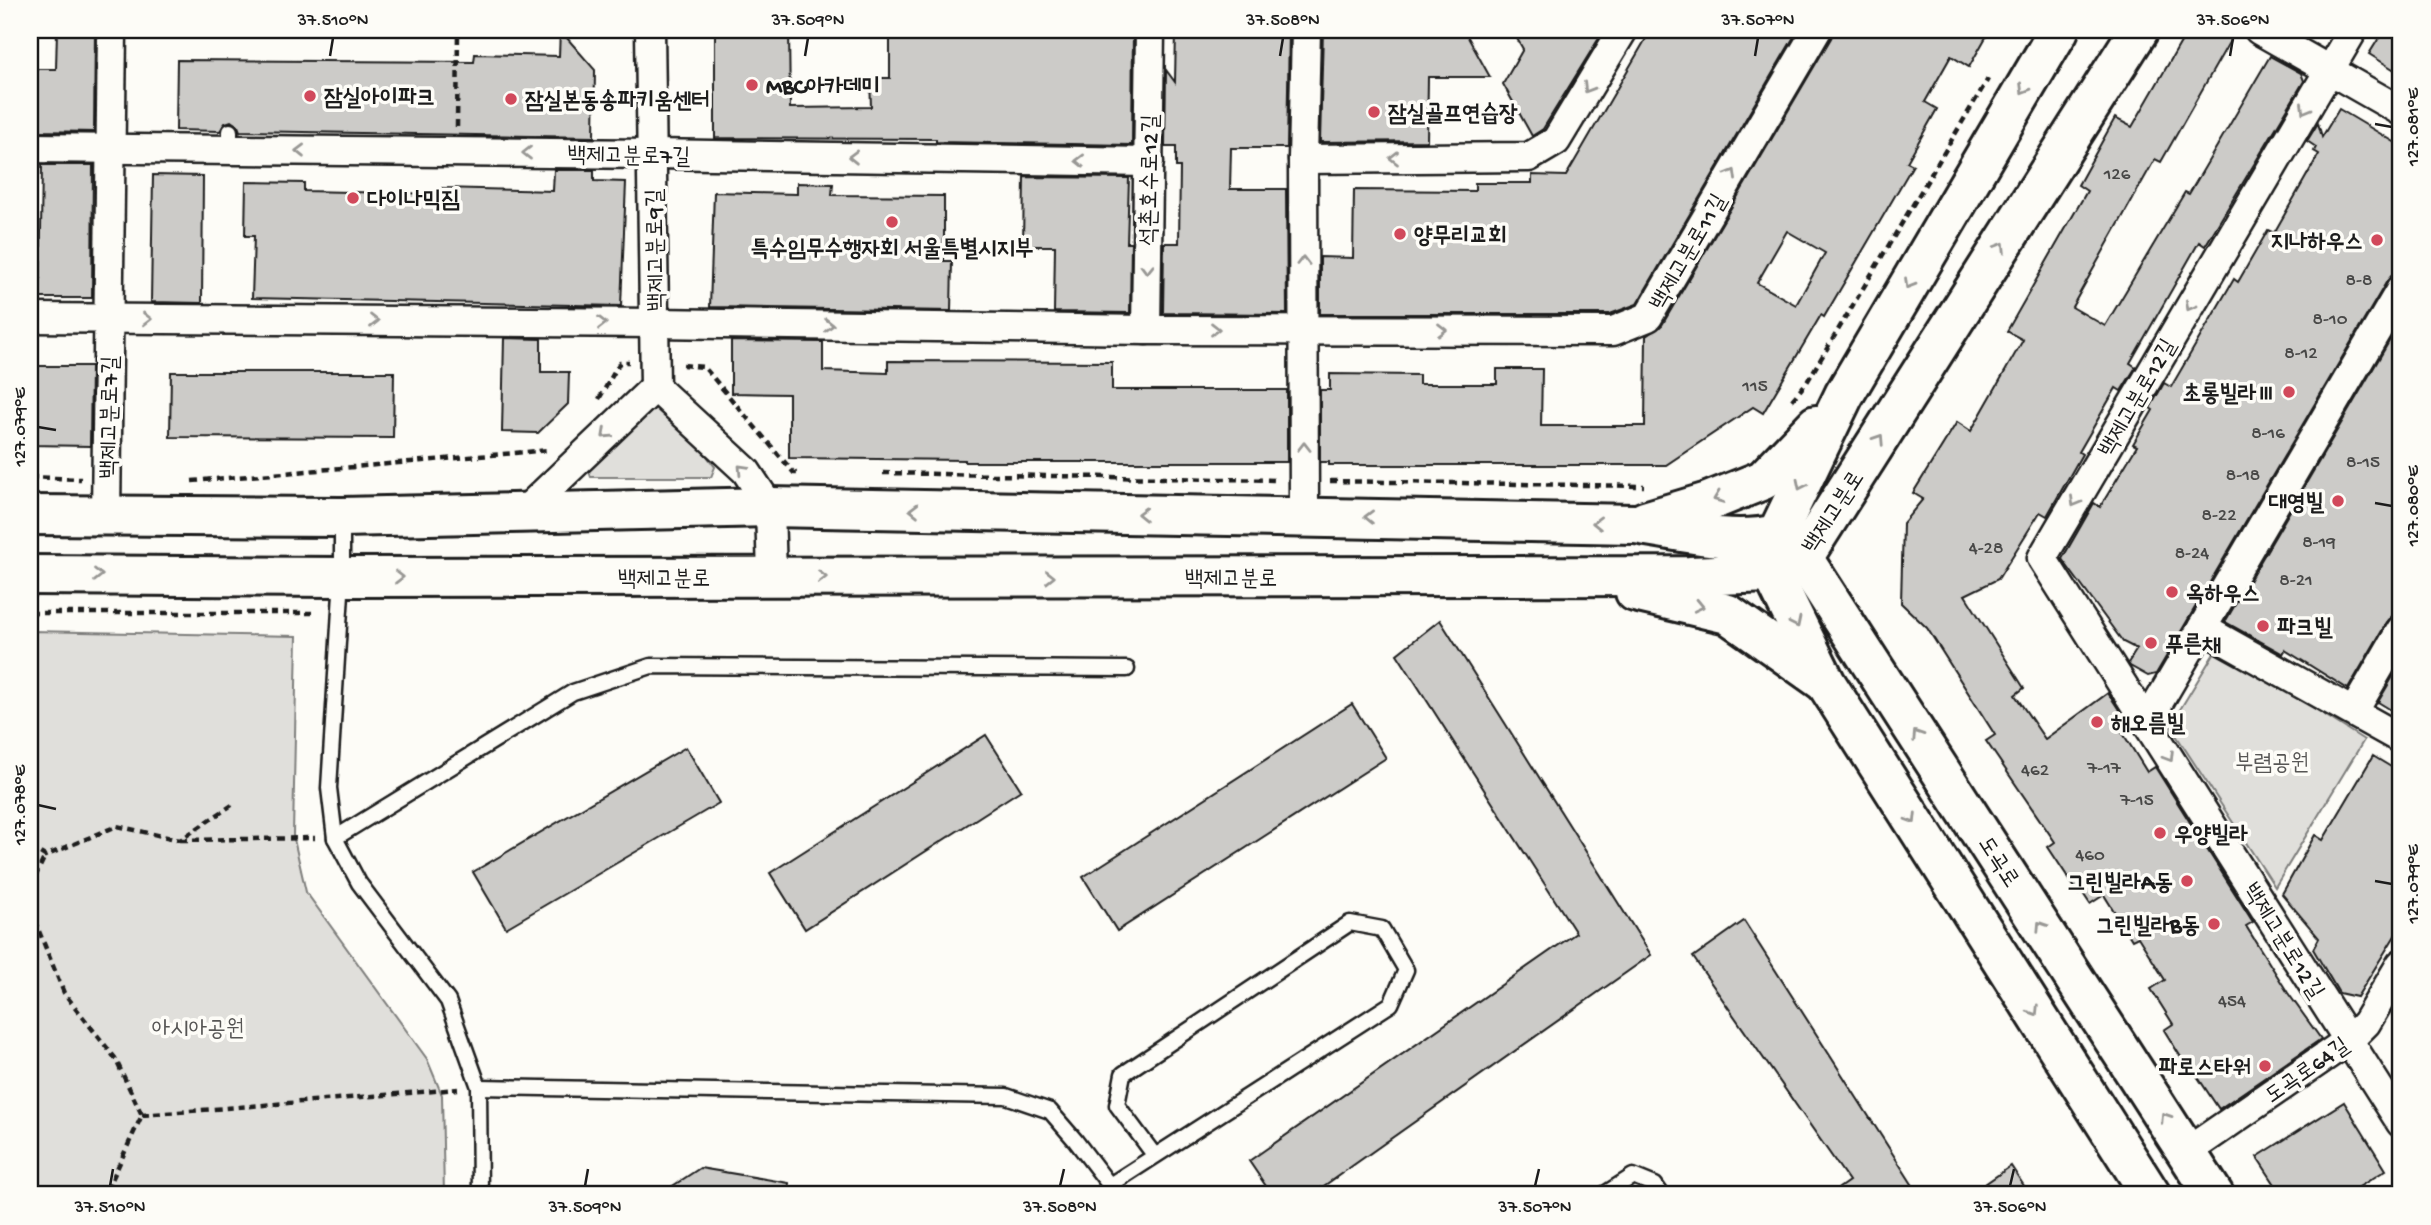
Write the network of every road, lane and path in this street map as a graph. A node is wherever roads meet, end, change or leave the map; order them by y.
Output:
1 (112, 30) edge
2 (458, 30) edge
3 (650, 30) edge
4 (1150, 30) edge
5 (1306, 30) edge
6 (1623, 30) edge
7 (1817, 30) edge
8 (2059, 30) edge
9 (2259, 30) edge
10 (2353, 30) edge
11 (2127, 35) edge
12 (2329, 68) junction
13 (1990, 77) dead end
14 (2401, 111) edge
15 (30, 148) edge
16 (110, 149) junction
17 (457, 152) junction
18 (653, 154) junction
19 (1303, 159) junction
20 (1149, 162) junction
21 (2401, 289) edge
22 (30, 318) edge
23 (109, 319) junction
24 (655, 323) junction
25 (1303, 329) junction
26 (1146, 330) junction
27 (655, 374) junction
28 (1844, 395) junction
29 (596, 405) dead end
30 (1784, 411) dead end
31 (558, 449) dead end
32 (806, 473) dead end
33 (871, 473) dead end
34 (30, 477) edge
35 (189, 481) dead end
36 (1646, 486) dead end
37 (106, 498) junction
38 (1304, 498) junction
39 (770, 507) junction
40 (523, 513) junction
41 (30, 515) edge
42 (342, 517) junction
43 (1634, 524) junction
44 (1778, 551) junction
45 (30, 575) edge
46 (1561, 576) junction
47 (772, 577) junction
48 (340, 595) junction
49 (30, 613) edge
50 (2203, 628) junction
51 (2401, 630) edge
52 (1128, 669) dead end
53 (1826, 683) junction
54 (2354, 711) junction
55 (2147, 722) junction
56 (2401, 739) edge
57 (232, 805) dead end
58 (335, 838) junction
59 (180, 840) junction
60 (30, 847) edge
61 (45, 856) junction
62 (30, 888) edge
63 (30, 909) edge
64 (2399, 972) edge
65 (2349, 1040) junction
66 (479, 1087) junction
67 (142, 1115) junction
68 (2401, 1123) edge
69 (2188, 1152) junction
70 (1154, 1156) junction
71 (1113, 1190) edge
72 (99, 1195) edge
73 (480, 1195) edge
74 (1603, 1195) edge
75 (1662, 1195) edge
76 (2151, 1195) edge
77 (2214, 1195) edge

1 - 16 street, 백제고분로7길
2 - 17 path
3 - 18 street, 백제고분로9길
4 - 20 street, 석촌호수로12길
5 - 19 street
6 -> 19 street
25 -> 7 street, 백제고분로11길
8 -> 28 main road, 백제고분로
9 - 12 street
10 - 12 street, 백제고분로12길
44 -> 11 main road, 백제고분로
12 - 14 street
12 -> 55 street, 백제고분로12길
13 - 30 path
15 - 16 street, 백제고분로7길
17 -> 16 street, 백제고분로7길
16 - 23 street, 백제고분로7길
18 -> 17 street, 백제고분로7길
20 -> 18 street, 백제고분로7길
18 - 24 street, 백제고분로9길
25 -> 19 street
20 -> 26 street, 석촌호수로12길
21 - 50 street
22 - 23 street
23 -> 24 street
23 - 37 street, 백제고분로7길
24 -> 26 street
24 - 27 street, 백제고분로9길
26 -> 25 street, 백제고분로11길
38 -> 25 street
27 - 29 path
27 - 32 path
39 -> 27 street
27 -> 40 street
28 -> 43 main road
28 -> 44 main road, 백제고분로
31 - 35 path
33 - 38 path
34 - 37 path
36 - 38 path
37 - 41 main road, 백제고분로
37 - 42 main road, 백제고분로
38 -> 39 main road, 백제고분로
43 -> 38 main road, 백제고분로
39 - 40 main road, 백제고분로
39 - 47 street
40 - 42 main road, 백제고분로
42 - 48 lane
43 - 44 main road, 백제고분로
44 - 46 main road, 백제고분로
44 -> 53 main road
69 -> 44 main road, 도곡로
45 -> 48 main road, 백제고분로
47 -> 46 main road, 백제고분로
46 -> 53 main road
48 -> 47 main road, 백제고분로
48 - 49 path
48 - 58 lane
50 - 54 street
50 - 55 street
51 - 54 street
52 - 58 lane
53 -> 76 main road
54 - 56 street
55 -> 65 street, 백제고분로12길
57 - 59 path
58 - 59 path
58 - 66 lane
59 - 61 path
60 - 61 path
61 - 62 path
63 - 67 path
64 - 65 street, 도곡로64길
65 - 68 street, 백제고분로12길
65 - 69 street, 도곡로64길
66 - 67 path
66 - 71 lane
66 - 73 lane
67 - 72 path
69 - 77 main road, 도곡로
70 - 70 lane
70 - 71 lane
74 - 75 lane

